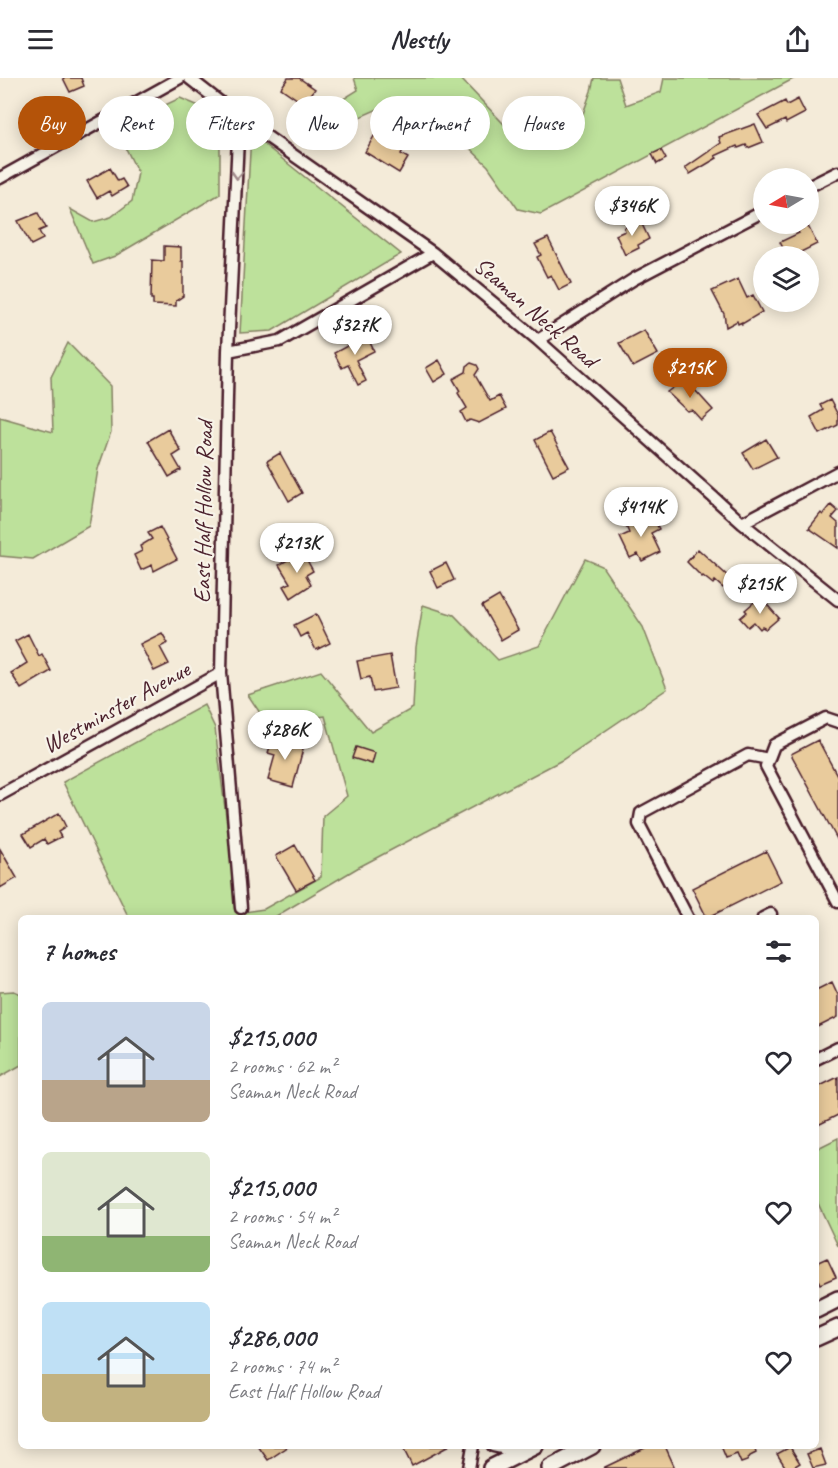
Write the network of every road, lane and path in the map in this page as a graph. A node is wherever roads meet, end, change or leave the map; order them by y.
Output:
1 (180, 78) edge
2 (189, 78) edge
3 (212, 96) edge
4 (274, 142) edge
5 (237, 150) edge
6 (838, 172) edge
7 (0, 178) edge
8 (819, 182) edge
9 (753, 217) edge
10 (433, 253) junction
11 (538, 340) junction
12 (228, 351) junction
13 (838, 472) edge
14 (742, 523) junction
15 (838, 600) edge
16 (221, 672) junction
17 (838, 722) edge
18 (769, 759) junction
19 (0, 795) edge
20 (838, 902) edge
21 (241, 908) dead end
22 (686, 915) edge
23 (838, 1048) edge
24 (819, 1058) edge
25 (838, 1299) edge
26 (819, 1308) edge
27 (838, 1328) edge
28 (819, 1337) edge
29 (472, 1449) edge
30 (529, 1449) edge
31 (586, 1449) edge
32 (469, 1468) edge
33 (492, 1468) edge
34 (550, 1468) edge

1 - 7 street
2 - 3 street, Seaman Neck Road
4 - 10 street, Seaman Neck Road
5 -> 12 street, East Half Hollow Road
6 - 8 street
9 - 11 street
10 - 11 street, Seaman Neck Road
10 - 12 street
11 - 14 street, Seaman Neck Road
12 - 16 street, East Half Hollow Road
13 - 14 street
14 - 15 street, Seaman Neck Road
16 - 19 street, Westminster Avenue
16 - 21 street, East Half Hollow Road
17 - 18 street
18 - 20 street
18 - 22 street
23 - 24 street
25 - 26 main road
27 - 28 main road
29 - 32 street
30 - 33 main road
31 - 34 main road

